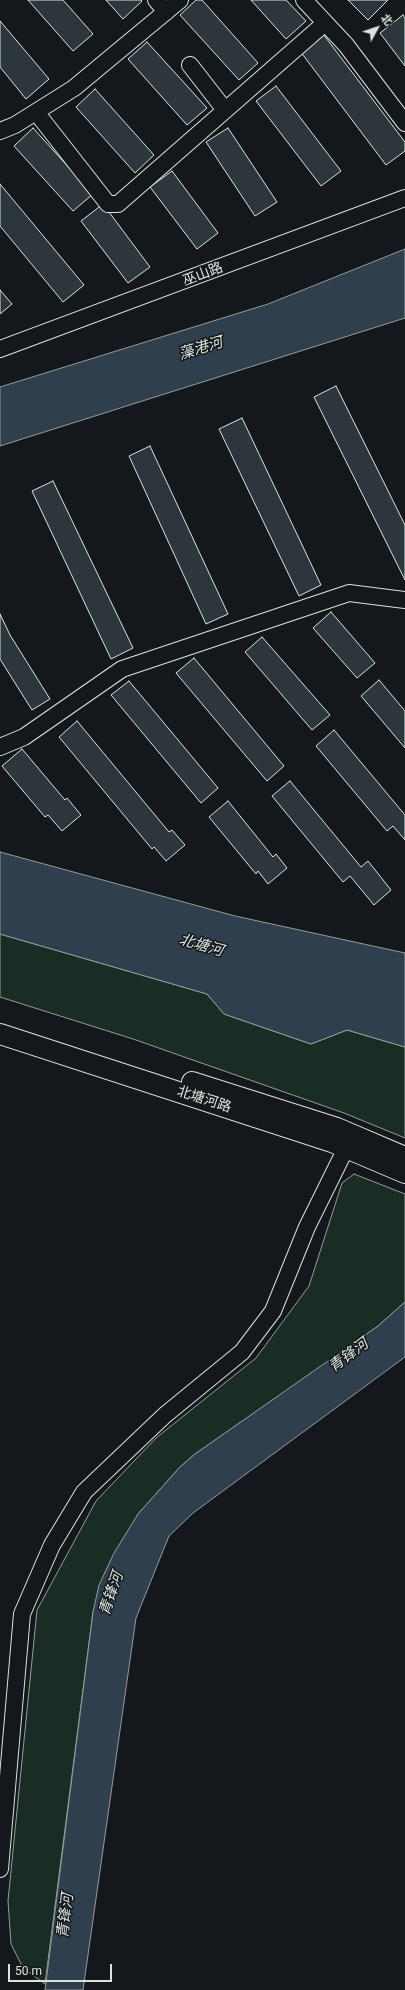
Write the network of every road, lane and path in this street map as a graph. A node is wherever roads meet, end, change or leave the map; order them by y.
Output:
1 (180, 0) edge
2 (304, 0) edge
3 (161, 6) edge
4 (325, 23) junction
5 (190, 65) dead end
6 (225, 110) junction
7 (36, 112) junction
8 (405, 123) edge
9 (0, 131) edge
10 (405, 198) edge
11 (0, 349) edge
12 (405, 600) edge
13 (0, 747) edge
14 (0, 1021) edge
15 (0, 1034) edge
16 (349, 1141) junction
17 (405, 1156) edge
18 (405, 1172) edge
19 (0, 1869) edge

1 - 3 street
2 - 4 street
3 - 7 street
4 - 6 street
4 - 8 street
5 - 6 street
6 - 7 street
7 - 9 street
10 - 11 street, 巫山路
12 - 13 street
14 - 16 main road, 北塘河路
15 - 16 main road, 北塘河路
16 - 17 main road, 北塘河路
16 - 18 main road, 北塘河路
16 - 19 street

